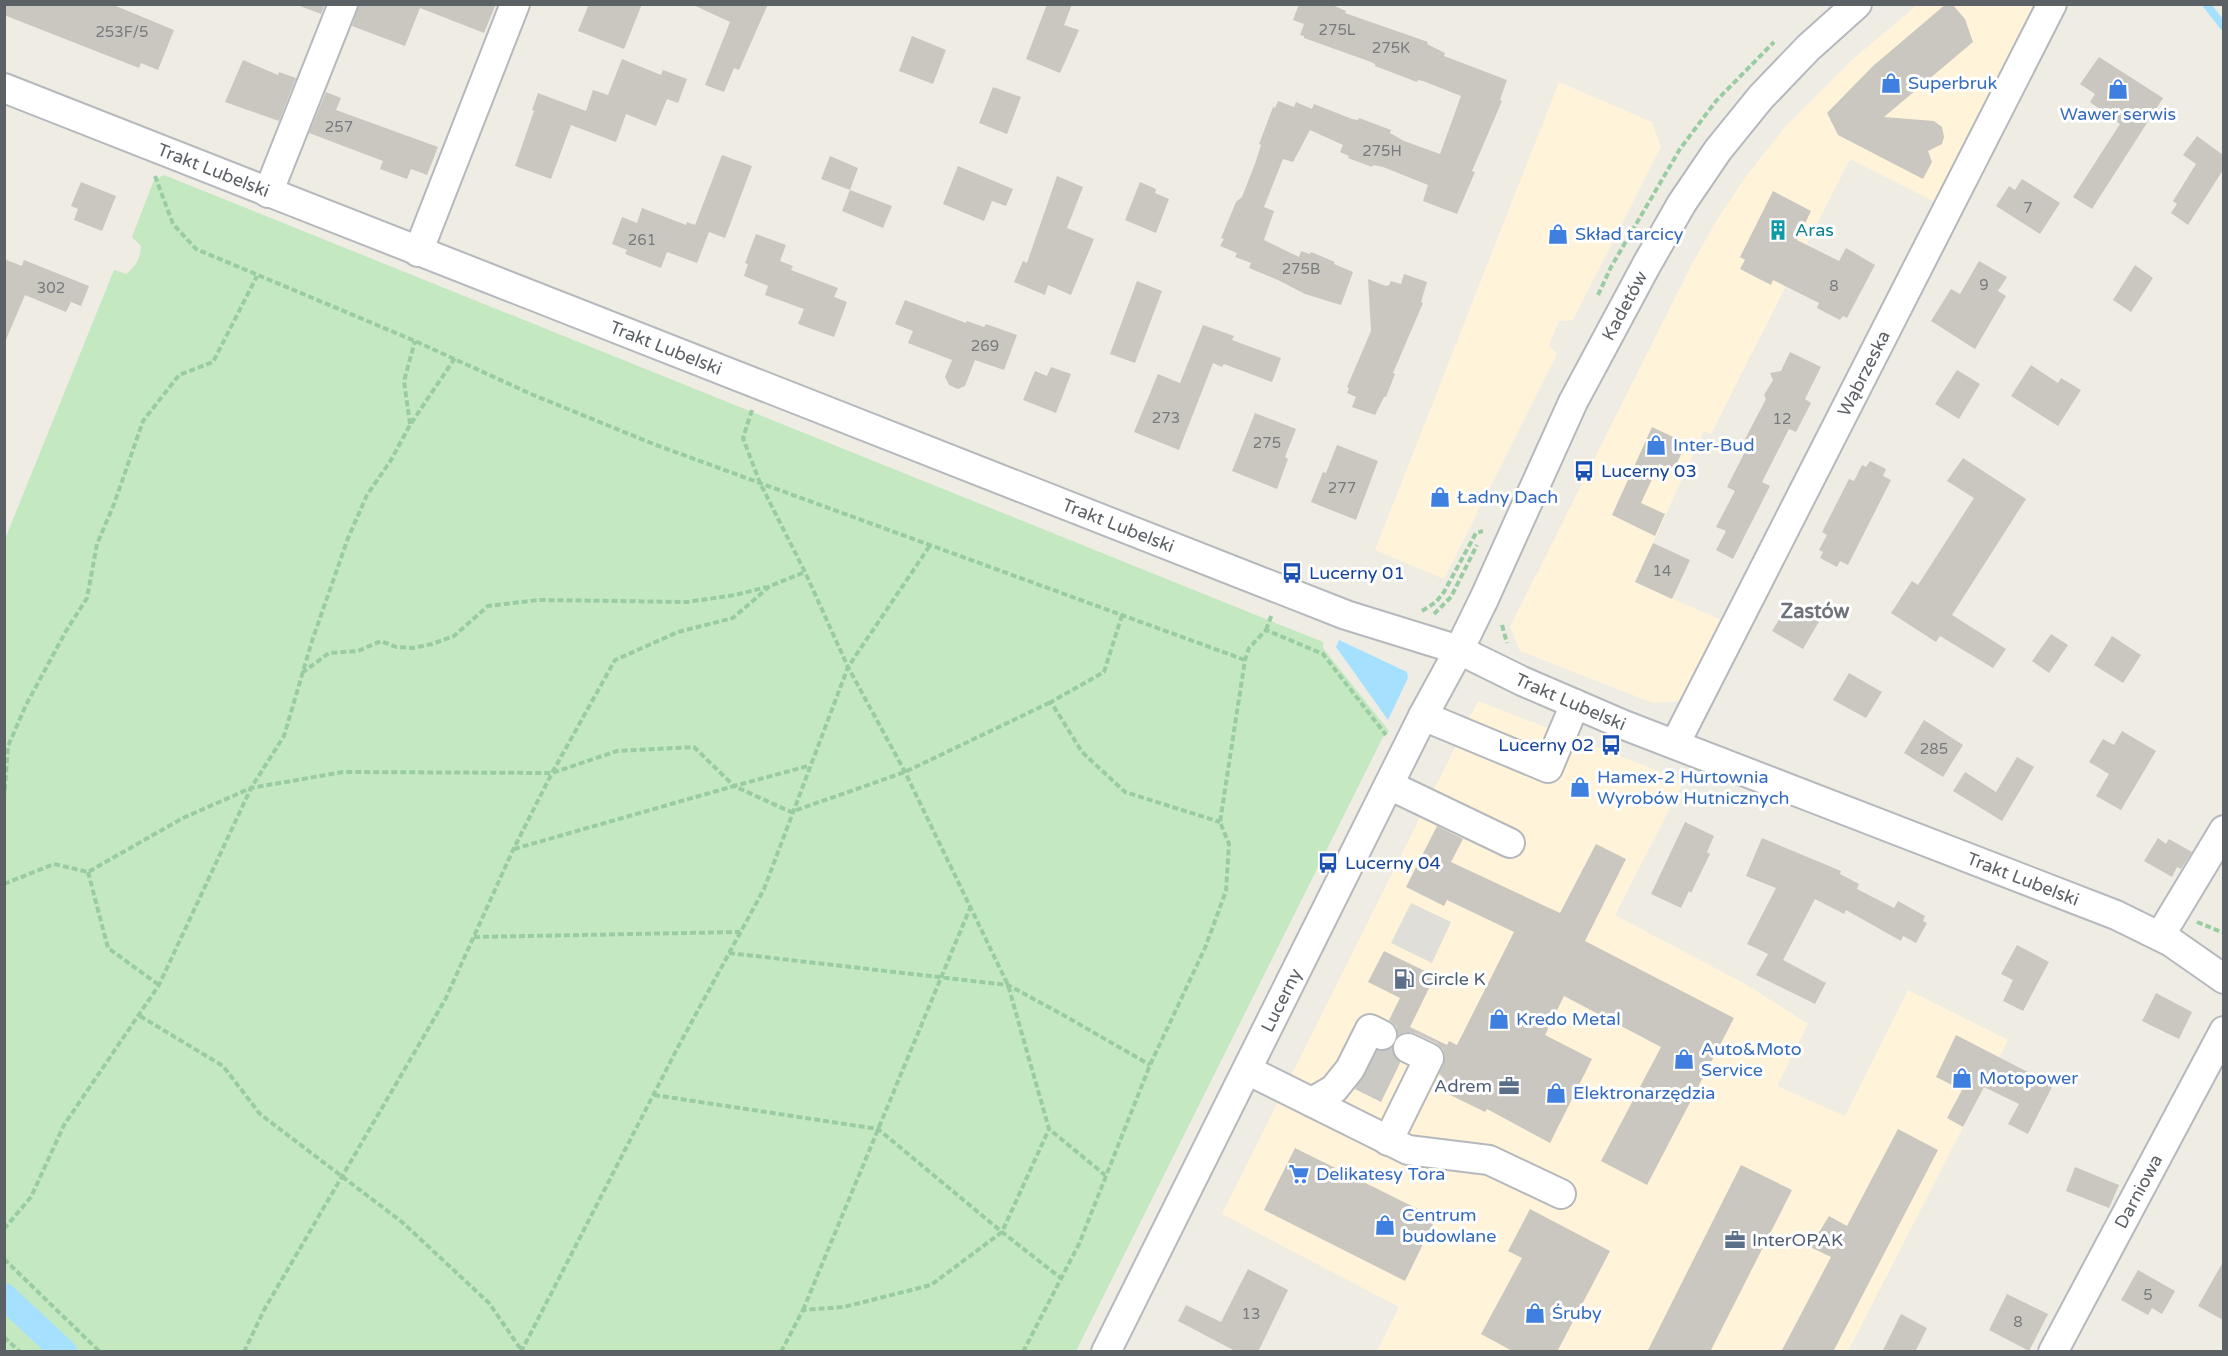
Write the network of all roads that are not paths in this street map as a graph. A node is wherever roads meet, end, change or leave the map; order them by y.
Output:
1 (343, 4) edge
2 (514, 4) edge
3 (1857, 4) edge
4 (2052, 4) edge
5 (4, 88) edge
6 (268, 193) junction
7 (418, 252) junction
8 (1459, 650) junction
9 (1575, 704) junction
10 (1423, 716) junction
11 (1675, 744) junction
12 (1389, 785) junction
13 (2223, 830) edge
14 (1510, 843) dead end
15 (2160, 936) junction
16 (2223, 979) edge
17 (2223, 1031) edge
18 (1365, 1057) dead end
19 (1247, 1070) junction
20 (1404, 1076) dead end
21 (1312, 1102) junction
22 (1388, 1141) junction
23 (1561, 1194) dead end
24 (1106, 1352) edge
25 (2053, 1352) edge

1 - 6 street
2 - 7 street
3 - 8 street, Kadetów
4 - 11 street, Wąbrzeska
5 - 6 street, Trakt Lubelski
6 - 7 street, Trakt Lubelski
7 - 8 street, Trakt Lubelski
8 - 9 street, Trakt Lubelski
8 - 10 street, Lucerny
9 - 10 street
9 - 11 street, Trakt Lubelski
10 - 12 street, Lucerny
11 - 15 street, Trakt Lubelski
12 - 14 street
12 - 19 street, Lucerny
13 - 15 street
15 - 16 street, Trakt Lubelski
17 - 25 street, Darniowa
18 - 21 street
19 - 21 street
19 - 24 street, Lucerny
20 - 22 street
21 - 22 street
22 - 23 street

